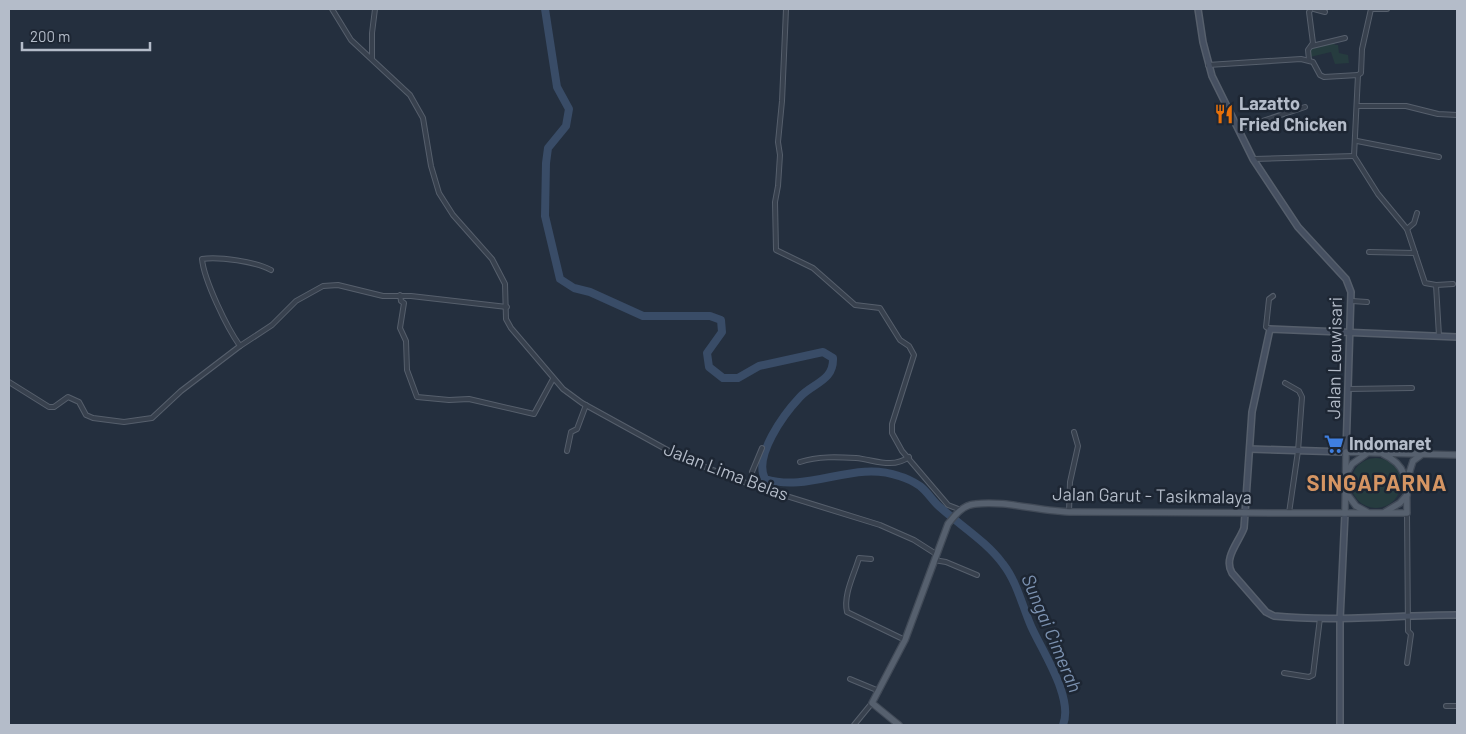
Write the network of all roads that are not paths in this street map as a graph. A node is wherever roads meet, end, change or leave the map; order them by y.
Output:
1 (332, 9) edge
2 (375, 9) edge
3 (786, 9) edge
4 (1198, 9) edge
5 (1312, 9) edge
6 (1371, 9) edge
7 (1387, 9) edge
8 (1325, 12) dead end
9 (1345, 38) dead end
10 (1312, 46) junction
11 (372, 58) junction
12 (1308, 60) junction
13 (1208, 65) junction
14 (1358, 75) junction
15 (1358, 106) junction
16 (1305, 107) dead end
17 (1457, 115) edge
18 (1238, 129) junction
19 (1357, 140) junction
20 (1354, 156) junction
21 (1439, 157) dead end
22 (1253, 159) junction
23 (1417, 213) dead end
24 (1407, 229) junction
25 (1369, 252) dead end
26 (1415, 253) junction
27 (271, 270) dead end
28 (1453, 284) dead end
29 (1436, 285) junction
30 (400, 295) junction
31 (1274, 296) dead end
32 (1352, 301) junction
33 (1367, 302) dead end
34 (507, 307) junction
35 (1270, 329) junction
36 (1350, 332) junction
37 (1439, 336) junction
38 (1457, 337) edge
39 (240, 346) junction
40 (553, 379) junction
41 (9, 382) edge
42 (1285, 383) dead end
43 (1412, 388) dead end
44 (1349, 389) junction
45 (586, 406) junction
46 (1074, 432) dead end
47 (762, 448) dead end
48 (1250, 449) junction
49 (567, 451) dead end
50 (1298, 451) junction
51 (1346, 452) junction
52 (1368, 453) junction
53 (1383, 454) junction
54 (1421, 455) junction
55 (1457, 455) edge
56 (910, 457) junction
57 (800, 462) dead end
58 (1347, 473) junction
59 (754, 486) junction
60 (1406, 487) junction
61 (1346, 495) junction
62 (1406, 495) junction
63 (960, 511) junction
64 (1069, 512) junction
65 (1247, 512) junction
66 (1289, 512) junction
67 (1345, 512) junction
68 (1330, 513) junction
69 (1369, 513) junction
70 (1381, 513) junction
71 (1407, 513) junction
72 (935, 557) junction
73 (871, 560) dead end
74 (977, 575) dead end
75 (1408, 615) junction
76 (1457, 615) edge
77 (1320, 618) junction
78 (1340, 620) junction
79 (906, 640) junction
80 (1407, 663) dead end
81 (1284, 673) dead end
82 (850, 679) dead end
83 (879, 691) junction
84 (872, 703) junction
85 (1446, 706) dead end
86 (1457, 706) edge
87 (854, 725) edge
88 (899, 725) edge
89 (1340, 725) edge

1 - 11 street, Jalan Lima Belas
2 - 11 street
3 - 56 street
4 - 13 main road, Jalan Leuwisari
5 - 8 street
5 - 10 street
6 - 7 street
6 - 14 street
9 - 10 street
10 - 12 street
11 - 34 street, Jalan Lima Belas
12 - 13 street
12 - 14 street
13 - 18 main road, Jalan Leuwisari
14 - 15 street
15 - 17 street
15 - 19 street
16 - 18 street
18 - 22 main road, Jalan Leuwisari
19 - 20 street
19 - 21 street
20 - 22 street
20 - 24 street
22 - 32 main road, Jalan Leuwisari
23 - 24 street
24 - 26 street
25 - 26 street
26 - 29 street
27 - 39 street
28 - 29 street
29 - 37 street
30 - 34 street
30 - 39 street
30 - 40 street
31 - 35 street
32 - 33 street
32 - 36 main road, Jalan Leuwisari
34 - 40 street, Jalan Lima Belas
35 - 36 main road
35 - 48 main road
36 - 37 main road
36 - 44 main road, Jalan Leuwisari
37 - 38 main road
39 - 41 street
40 - 45 street, Jalan Lima Belas
42 - 50 street
43 - 44 street
44 - 51 main road, Jalan Leuwisari
45 - 49 street
45 - 59 street, Jalan Lima Belas
46 - 64 street
47 - 59 street
48 - 50 main road
48 - 65 main road
50 - 51 main road
50 - 66 street
51 - 52 main road
51 - 58 main road
52 - 53 main road
52 - 58 main road
53 - 54 main road
53 - 60 main road
54 - 55 main road
54 - 60 main road
56 - 57 street
56 - 63 street
58 - 61 main road
59 - 72 street, Jalan Lima Belas
60 - 62 main road
61 - 67 main road
61 - 68 main road
61 - 69 main road
62 - 70 main road
62 - 71 main road
63 - 64 main road, Jalan Garut - Tasikmalaya
63 - 72 main road
64 - 65 main road, Jalan Garut - Tasikmalaya
65 - 66 main road, Jalan Garut - Tasikmalaya
65 - 77 main road
66 - 68 main road, Jalan Garut - Tasikmalaya
67 - 68 main road, Jalan Garut - Tasikmalaya
67 - 69 main road, Jalan Garut - Tasikmalaya
67 - 78 main road
69 - 70 main road
70 - 71 main road
71 - 75 street
72 - 74 street, Jalan Lima Belas
72 - 79 main road
73 - 79 street
75 - 76 main road
75 - 78 main road
75 - 80 street
77 - 78 main road
77 - 81 street
78 - 89 main road
79 - 83 main road
82 - 83 street
83 - 84 main road
84 - 87 street
84 - 88 main road
85 - 86 street

